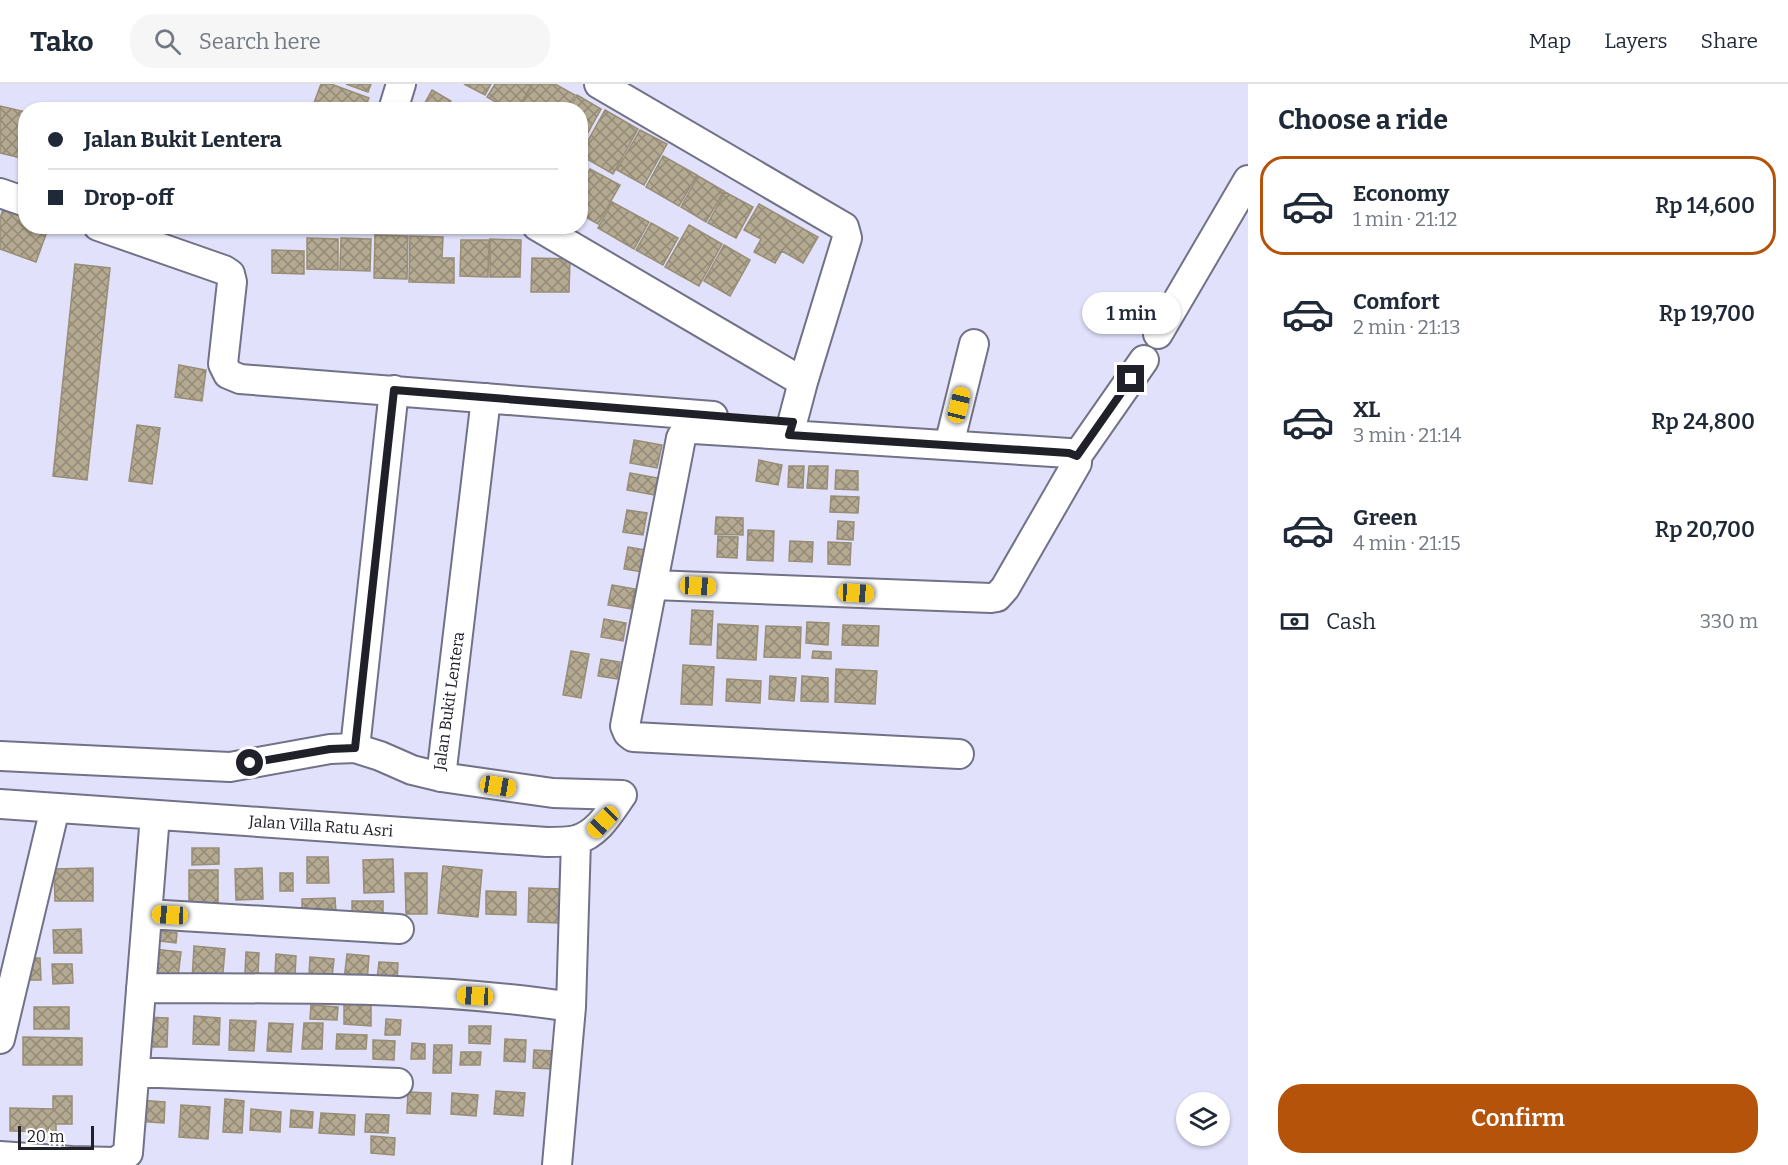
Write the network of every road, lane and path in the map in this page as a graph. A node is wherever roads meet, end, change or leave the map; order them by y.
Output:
1 (401, 84) edge
2 (599, 84) edge
3 (395, 102) edge
4 (1248, 180) edge
5 (0, 193) edge
6 (18, 199) edge
7 (121, 234) edge
8 (551, 234) edge
9 (1158, 334) dead end
10 (974, 344) dead end
11 (1144, 360) dead end
12 (803, 382) junction
13 (394, 390) junction
14 (486, 398) junction
15 (791, 429) junction
16 (949, 445) junction
17 (1077, 456) junction
18 (653, 585) junction
19 (355, 748) junction
20 (959, 754) dead end
21 (0, 756) edge
22 (441, 777) junction
23 (0, 804) edge
24 (56, 808) junction
25 (155, 815) junction
26 (576, 840) junction
27 (147, 914) junction
28 (399, 929) dead end
29 (141, 988) junction
30 (571, 1007) junction
31 (0, 1039) edge
32 (135, 1072) junction
33 (398, 1083) dead end
34 (0, 1156) edge
35 (70, 1163) edge
36 (557, 1165) edge

1 - 3 street
2 - 12 street
4 - 9 street
5 - 6 street
7 - 13 street
8 - 12 street
10 - 16 street
11 - 17 street
12 - 15 street
13 - 14 street
13 - 19 street
14 - 15 street
14 - 22 street, Jalan Bukit Lentera
15 - 16 street
15 - 18 street
16 - 17 street
17 - 18 street
18 - 20 street
19 - 21 street, Jalan Bukit Lentera
19 - 22 street, Jalan Bukit Lentera
22 - 26 street, Jalan Villa Ratu Asri
23 - 24 street, Jalan Villa Ratu Asri
24 - 25 street, Jalan Villa Ratu Asri
24 - 31 street
25 - 26 street, Jalan Villa Ratu Asri
25 - 27 street
26 - 30 street
27 - 28 street
27 - 29 street
29 - 30 street
29 - 32 street
30 - 36 street
32 - 33 street
32 - 35 street
34 - 35 street

